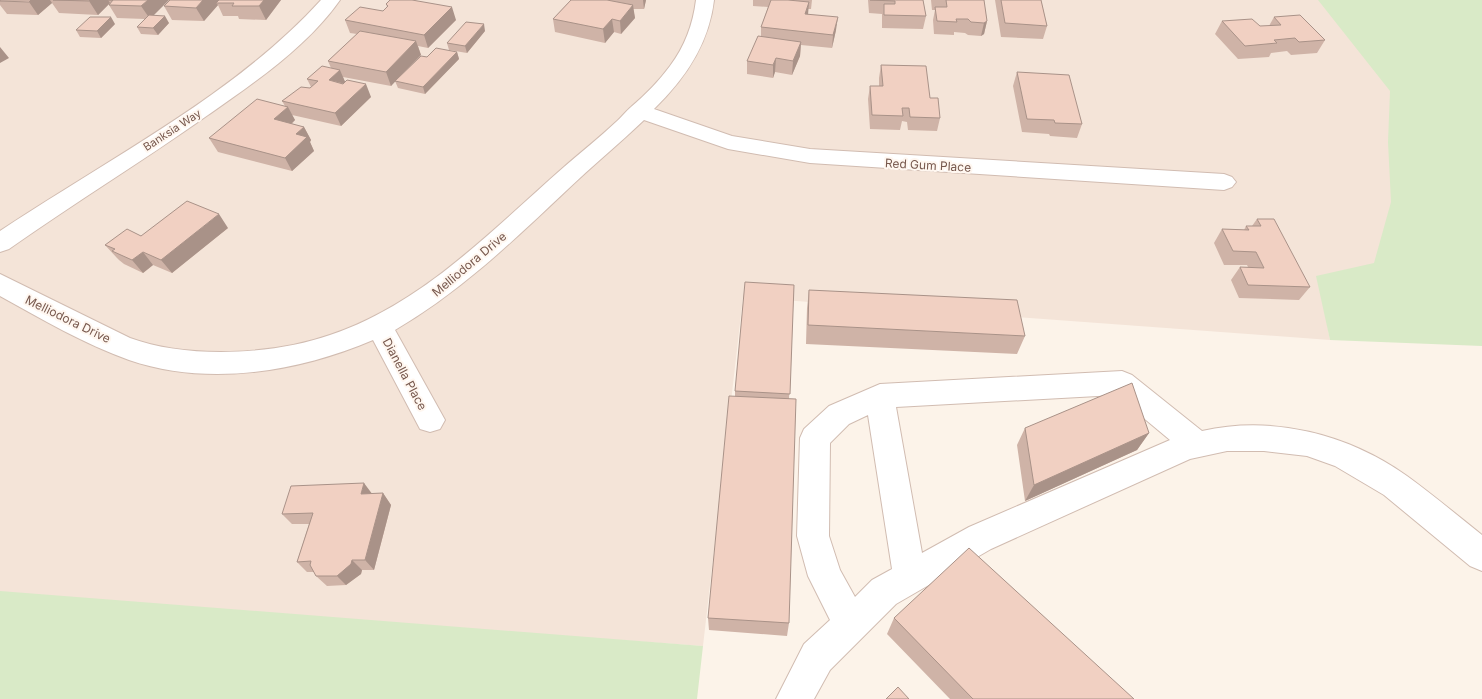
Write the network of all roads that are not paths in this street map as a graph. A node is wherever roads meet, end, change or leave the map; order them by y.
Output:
1 (330, 0) edge
2 (705, 0) edge
3 (639, 111) junction
4 (1224, 182) dead end
5 (0, 243) edge
6 (0, 284) edge
7 (380, 327) junction
8 (880, 396) junction
9 (430, 420) dead end
10 (1198, 445) junction
11 (1482, 554) edge
12 (910, 578) junction
13 (852, 624) junction
14 (794, 699) edge

1 - 5 street, Banksia Way
2 - 3 street, Melliodora Drive
3 - 4 street, Red Gum Place
3 - 7 street, Melliodora Drive
6 - 7 street, Melliodora Drive
7 - 9 street, Dianella Place
8 - 10 street
8 - 12 street
8 - 13 street
10 - 11 street
10 - 12 street
12 - 13 street
13 - 14 street

